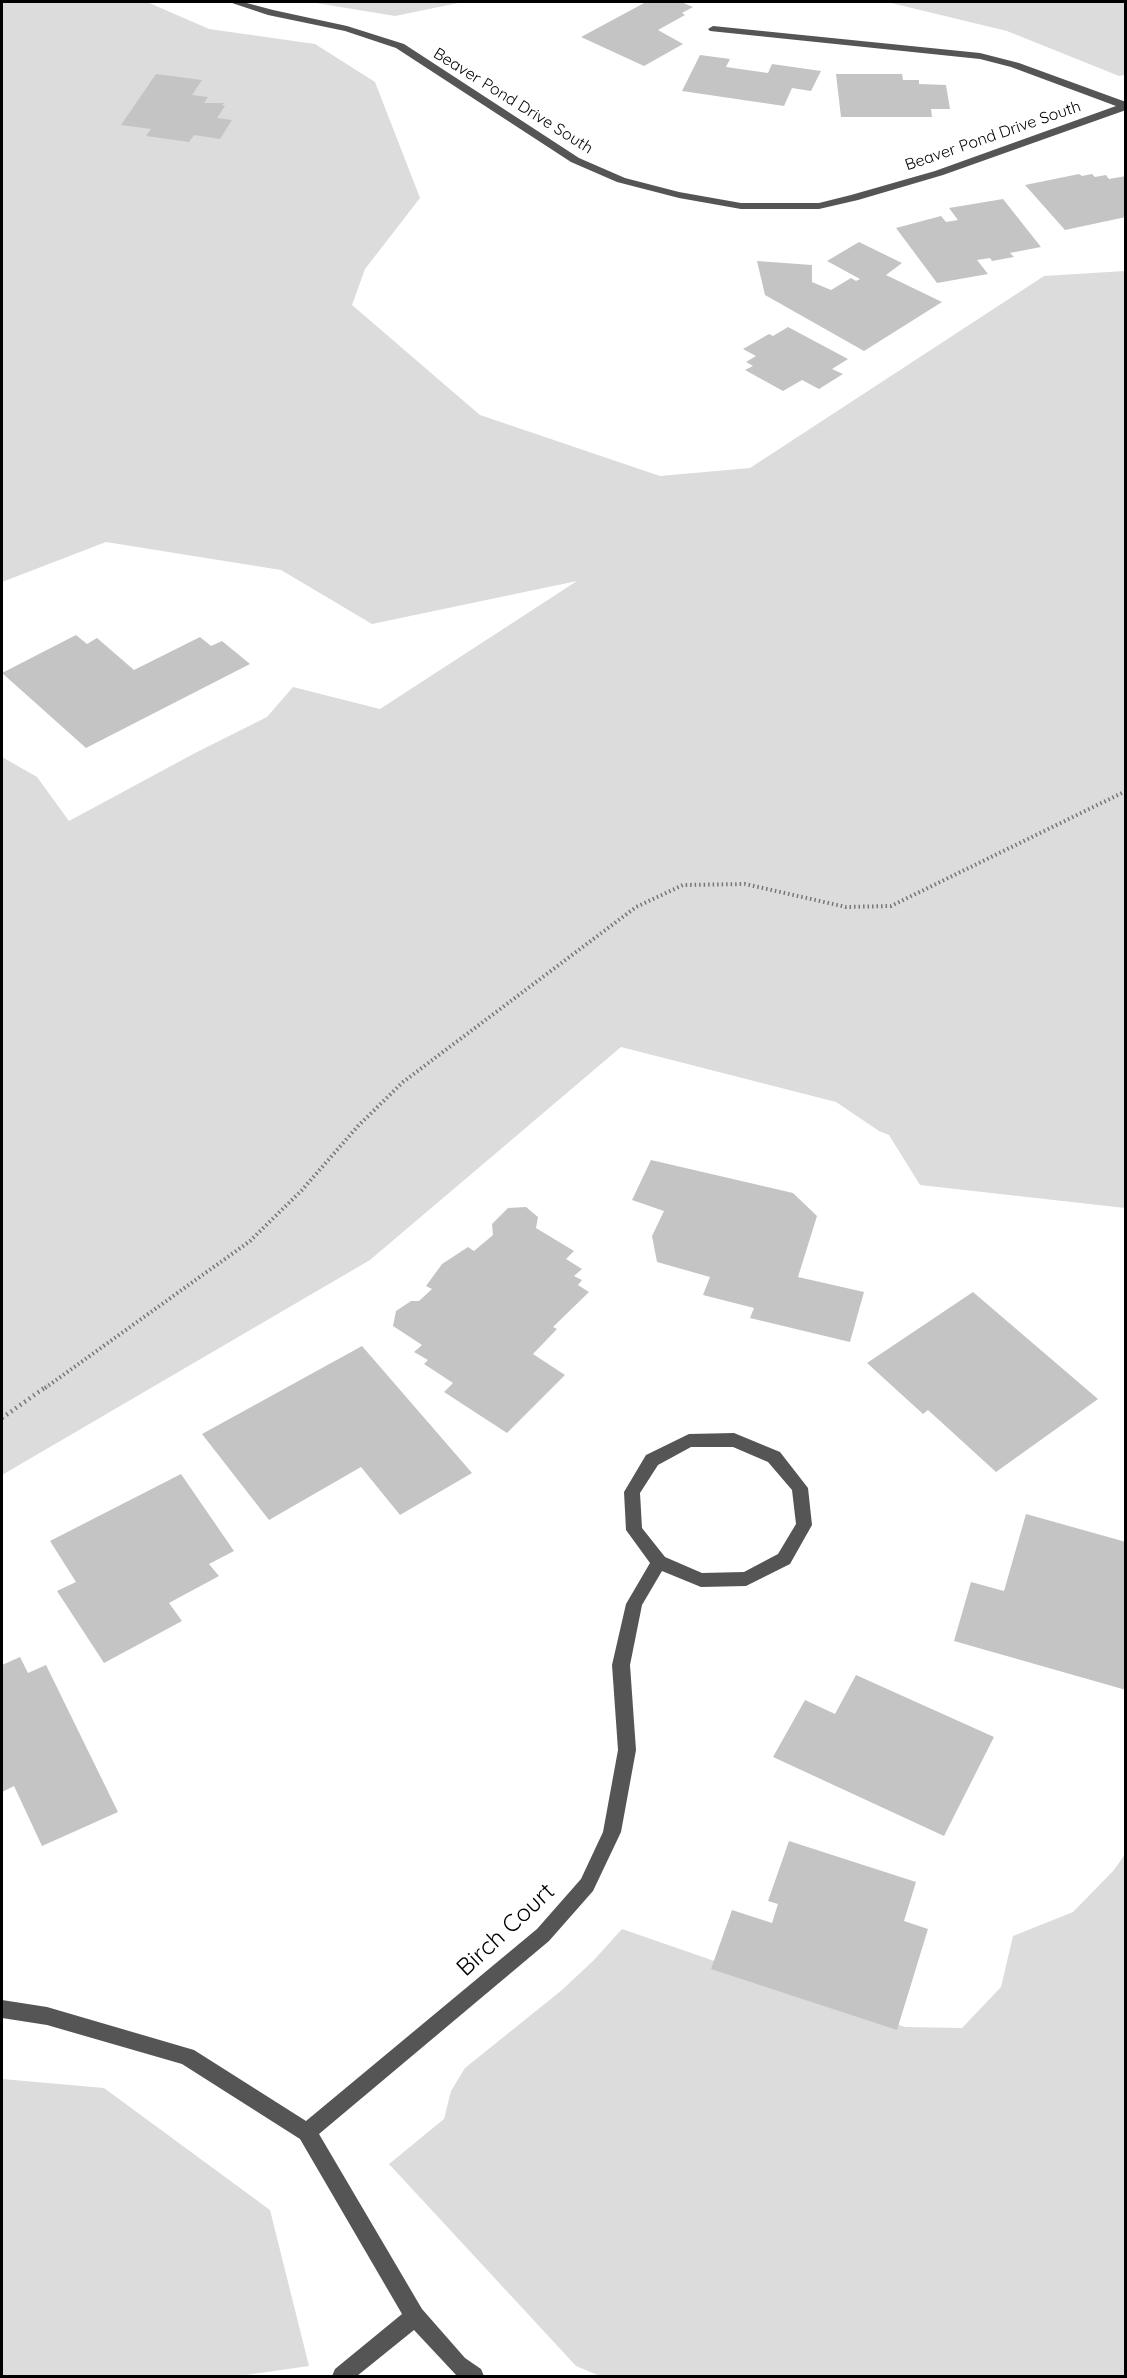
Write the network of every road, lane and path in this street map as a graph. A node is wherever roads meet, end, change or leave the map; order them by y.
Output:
1 (234, 2) edge
2 (713, 29) dead end
3 (1125, 106) edge
4 (1125, 791) edge
5 (2, 1418) edge
6 (659, 1562) junction
7 (2, 2010) edge
8 (307, 2132) junction
9 (415, 2316) junction
10 (342, 2376) edge
11 (474, 2376) edge

1 - 3 street, Beaver Pond Drive South
2 - 3 street
4 - 5 path
6 - 6 street
6 - 8 street, Birch Court
7 - 8 street
8 - 9 street
9 - 10 street
9 - 11 street

